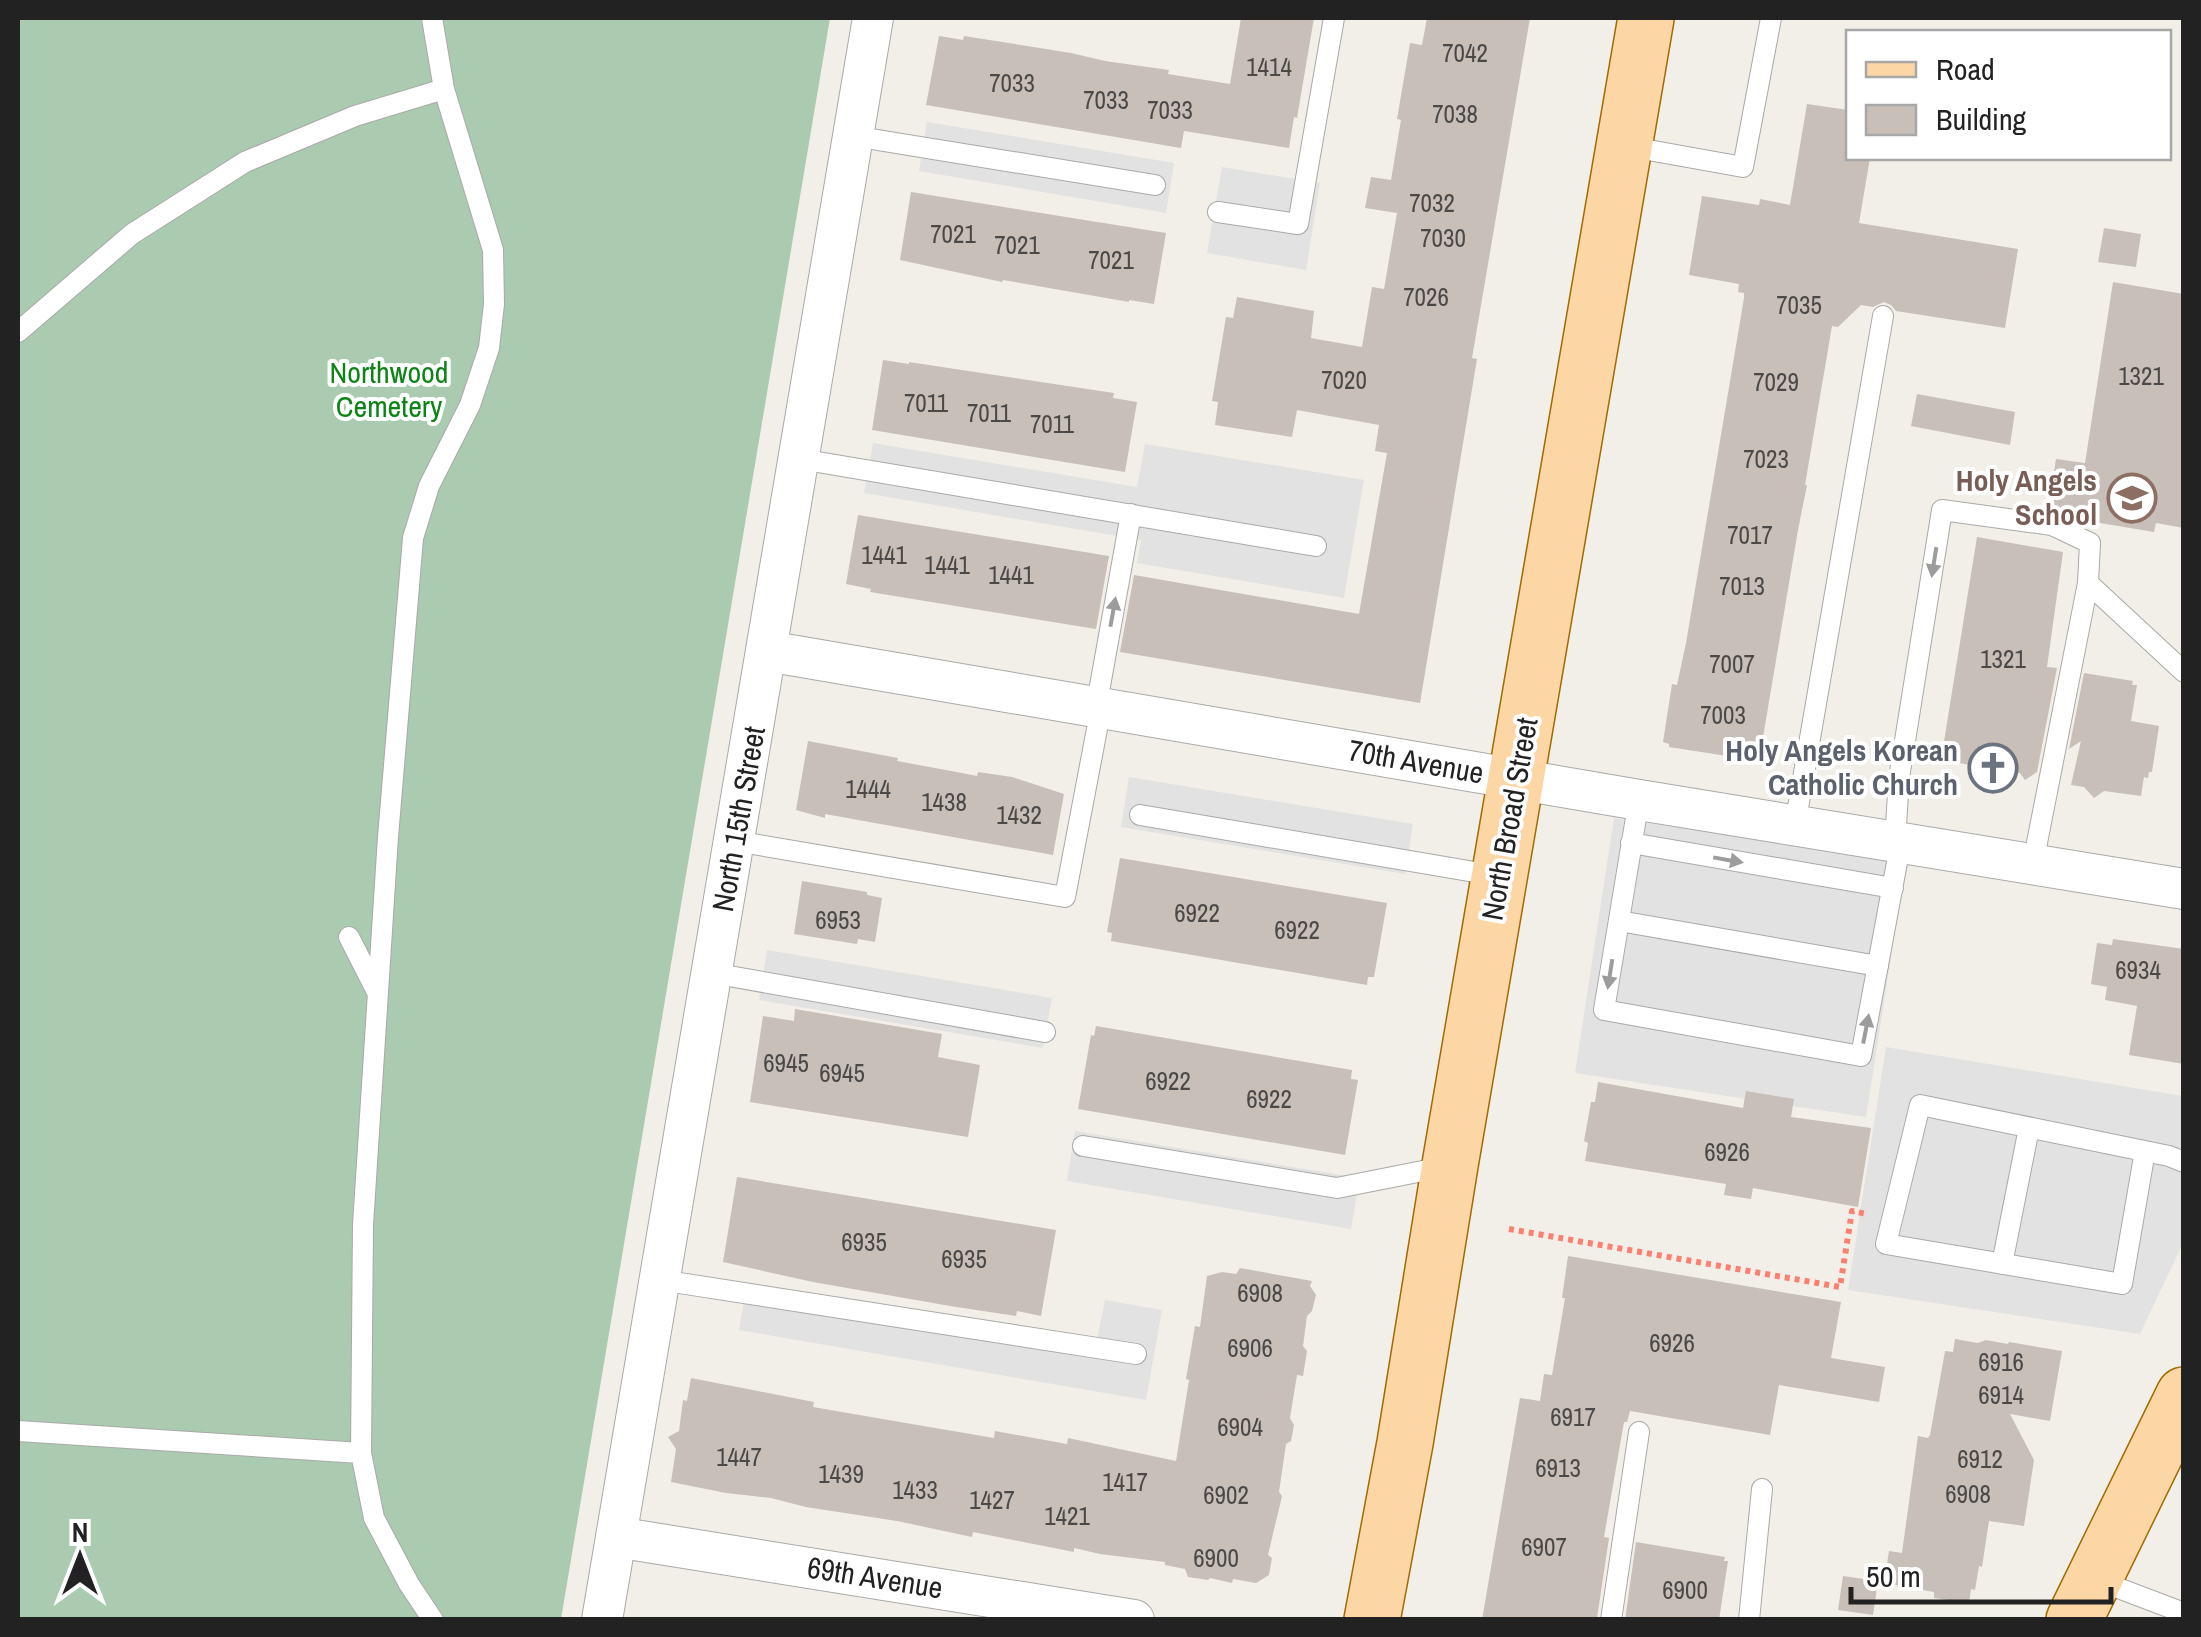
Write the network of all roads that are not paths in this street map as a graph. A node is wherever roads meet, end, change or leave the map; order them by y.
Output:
1 (432, 18) edge
2 (874, 18) edge
3 (1334, 18) edge
4 (1646, 18) edge
5 (1771, 18) edge
6 (444, 89) junction
7 (853, 136) junction
8 (1624, 146) junction
9 (1155, 185) dead end
10 (1218, 212) dead end
11 (1883, 316) dead end
12 (18, 332) edge
13 (800, 459) junction
14 (1131, 514) junction
15 (1316, 546) dead end
16 (2088, 583) junction
17 (767, 651) junction
18 (2184, 672) edge
19 (1099, 708) junction
20 (1517, 779) junction
21 (1639, 800) junction
22 (1140, 815) dead end
23 (1795, 825) junction
24 (1898, 841) junction
25 (735, 842) junction
26 (1632, 843) junction
27 (2034, 863) junction
28 (1500, 876) junction
29 (1893, 888) junction
30 (2184, 889) edge
31 (1618, 921) junction
32 (349, 938) dead end
33 (1878, 966) junction
34 (712, 973) junction
35 (378, 994) junction
36 (1044, 1032) dead end
37 (2029, 1128) junction
38 (1083, 1146) dead end
39 (2144, 1151) junction
40 (2184, 1162) edge
41 (1450, 1165) junction
42 (2002, 1264) junction
43 (660, 1280) junction
44 (1136, 1354) dead end
45 (2184, 1394) edge
46 (18, 1431) edge
47 (1639, 1432) dead end
48 (361, 1452) junction
49 (1762, 1489) dead end
50 (616, 1537) junction
51 (2084, 1599) edge
52 (2184, 1613) edge
53 (433, 1620) edge
54 (602, 1620) edge
55 (1134, 1620) edge
56 (1372, 1620) edge
57 (1611, 1620) edge
58 (1750, 1620) edge

1 - 6 lane
2 - 7 street, North 15th Street
3 - 10 lane
4 - 8 main road, North Broad Street
5 - 8 lane
6 - 12 lane
6 - 35 lane
7 - 9 lane
7 - 13 street, North 15th Street
8 - 20 main road, North Broad Street
11 - 23 lane
13 - 14 lane
13 - 17 street, North 15th Street
14 - 15 lane
19 -> 14 lane
16 - 18 lane
16 -> 24 lane
16 - 27 lane
17 - 19 street, 70th Avenue
17 - 25 street, North 15th Street
19 - 20 street, 70th Avenue
19 - 25 lane
20 - 21 street, 70th Avenue
20 - 28 main road, North Broad Street
21 - 23 street, 70th Avenue
21 - 26 lane
22 - 28 lane
23 - 24 street, 70th Avenue
24 - 27 street, 70th Avenue
24 - 29 lane
25 - 34 street, North 15th Street
26 -> 29 lane
26 - 31 lane
27 - 30 street, 70th Avenue
28 - 41 main road, North Broad Street
29 - 33 lane
31 - 33 lane
31 -> 33 lane
32 - 35 lane
34 - 36 lane
34 - 43 street, North 15th Street
35 - 48 lane
37 - 39 lane
37 - 42 lane
37 - 42 lane
38 - 41 lane
39 - 40 lane
39 - 42 lane
41 - 56 main road, North Broad Street
43 - 44 lane
43 - 50 street, North 15th Street
45 - 51 main road
46 - 48 lane
47 - 57 lane
48 - 53 lane
49 - 58 lane
50 - 54 street, North 15th Street
50 - 55 street, 69th Avenue
51 - 52 lane

